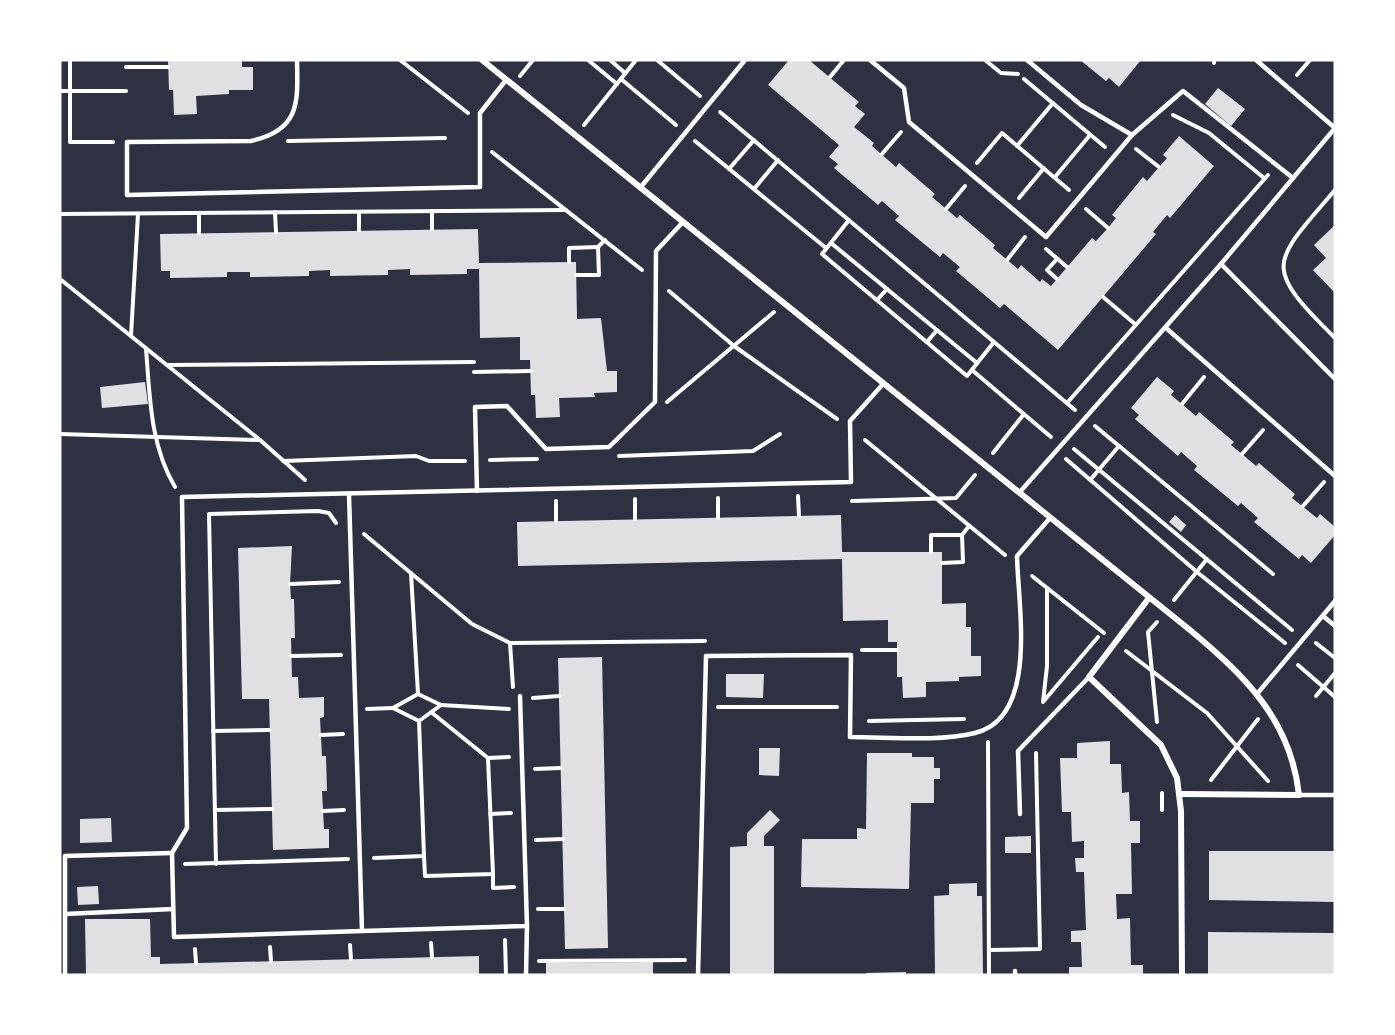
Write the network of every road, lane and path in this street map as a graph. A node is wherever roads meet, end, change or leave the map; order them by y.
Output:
1 (70, 60) edge
2 (297, 60) edge
3 (400, 60) edge
4 (482, 60) edge
5 (588, 60) edge
6 (610, 60) edge
7 (636, 60) edge
8 (657, 60) edge
9 (745, 60) edge
10 (844, 60) edge
11 (870, 60) edge
12 (986, 60) edge
13 (1027, 60) edge
14 (1256, 60) edge
15 (1310, 60) edge
16 (168, 67) dead end
17 (126, 68) dead end
18 (626, 73) junction
19 (1297, 75) dead end
20 (830, 77) dead end
21 (621, 79) junction
22 (506, 80) junction
23 (617, 84) junction
24 (60, 91) edge
25 (70, 91) junction
26 (126, 91) dead end
27 (710, 103) junction
28 (1053, 103) junction
29 (1162, 109) junction
30 (909, 122) junction
31 (480, 123) junction
32 (685, 133) junction
33 (1090, 135) junction
34 (1132, 135) junction
35 (575, 136) junction
36 (445, 138) dead end
37 (754, 140) junction
38 (285, 141) dead end
39 (1127, 141) junction
40 (127, 142) junction
41 (480, 142) junction
42 (1017, 146) junction
43 (882, 154) dead end
44 (1114, 156) junction
45 (778, 160) junction
46 (1276, 165) junction
47 (1159, 167) dead end
48 (1044, 168) junction
49 (729, 169) junction
50 (971, 175) junction
51 (1055, 177) junction
52 (1264, 178) junction
53 (1293, 178) junction
54 (640, 188) junction
55 (754, 189) junction
56 (1335, 190) edge
57 (1077, 199) junction
58 (1011, 208) junction
59 (946, 209) dead end
60 (567, 210) junction
61 (359, 212) junction
62 (432, 212) junction
63 (199, 213) junction
64 (275, 213) junction
65 (60, 214) edge
66 (138, 214) junction
67 (849, 220) junction
68 (683, 222) junction
69 (1034, 227) junction
70 (1108, 228) dead end
71 (432, 229) dead end
72 (359, 230) dead end
73 (276, 232) dead end
74 (199, 233) dead end
75 (1046, 237) junction
76 (605, 240) junction
77 (831, 243) junction
78 (598, 247) junction
79 (826, 248) junction
80 (1057, 259) junction
81 (1007, 260) dead end
82 (569, 262) dead end
83 (1221, 264) junction
84 (1067, 267) dead end
85 (576, 276) dead end
86 (60, 279) edge
87 (1057, 279) dead end
88 (656, 281) junction
89 (887, 288) junction
90 (1103, 297) dead end
91 (877, 300) junction
92 (784, 304) junction
93 (1135, 324) junction
94 (1166, 328) junction
95 (937, 330) junction
96 (131, 337) junction
97 (1335, 338) edge
98 (927, 342) junction
99 (994, 342) junction
100 (734, 346) junction
101 (146, 349) junction
102 (474, 362) dead end
103 (977, 363) junction
104 (167, 365) junction
105 (1211, 367) junction
106 (972, 370) junction
107 (531, 371) dead end
108 (474, 372) dead end
109 (1335, 379) edge
110 (883, 384) junction
111 (655, 402) junction
112 (1067, 403) junction
113 (1182, 404) dead end
114 (1024, 414) junction
115 (1084, 418) junction
116 (1271, 420) junction
117 (850, 428) junction
118 (60, 434) edge
119 (154, 437) junction
120 (260, 440) junction
121 (1062, 443) junction
122 (1119, 446) junction
123 (1056, 450) junction
124 (1242, 454) dead end
125 (984, 464) junction
126 (1099, 470) junction
127 (1333, 474) edge
128 (1091, 479) junction
129 (718, 485) junction
130 (634, 488) junction
131 (556, 489) junction
132 (477, 492) junction
133 (1018, 493) junction
134 (349, 494) junction
135 (321, 495) junction
136 (182, 497) junction
137 (938, 500) junction
138 (852, 501) dead end
139 (1303, 506) dead end
140 (718, 518) dead end
141 (1050, 518) junction
142 (635, 519) dead end
143 (556, 521) dead end
144 (350, 522) junction
145 (969, 526) junction
146 (337, 532) dead end
147 (962, 535) junction
148 (931, 552) dead end
149 (1207, 559) junction
150 (942, 563) dead end
151 (1017, 565) junction
152 (339, 570) dead end
153 (1197, 572) junction
154 (1273, 574) dead end
155 (339, 582) junction
156 (290, 584) dead end
157 (1047, 588) junction
158 (339, 592) dead end
159 (1149, 598) junction
160 (1335, 601) edge
161 (1165, 612) junction
162 (1323, 616) junction
163 (1335, 626) edge
164 (1103, 632) junction
165 (1305, 637) junction
166 (710, 641) dead end
167 (1116, 642) junction
168 (510, 643) junction
169 (340, 644) dead end
170 (897, 650) dead end
171 (1294, 650) junction
172 (341, 655) junction
173 (851, 655) junction
174 (1289, 656) junction
175 (291, 657) dead end
176 (1335, 658) edge
177 (341, 666) dead end
178 (1151, 672) junction
179 (1335, 673) edge
180 (1089, 677) junction
181 (1324, 687) junction
182 (418, 694) dead end
183 (1257, 694) junction
184 (559, 696) dead end
185 (1316, 696) dead end
186 (1335, 696) edge
187 (520, 698) junction
188 (1043, 702) junction
189 (441, 705) dead end
190 (851, 707) junction
191 (1267, 707) junction
192 (393, 708) junction
193 (355, 710) junction
194 (521, 710) junction
195 (431, 712) dead end
196 (975, 718) dead end
197 (718, 719) dead end
198 (419, 721) dead end
199 (850, 721) junction
200 (342, 723) dead end
201 (988, 729) junction
202 (270, 730) dead end
203 (213, 731) junction
204 (1037, 732) junction
205 (343, 734) junction
206 (321, 735) dead end
207 (343, 745) dead end
208 (1161, 745) junction
209 (1238, 747) junction
210 (522, 757) junction
211 (488, 758) junction
212 (561, 768) dead end
213 (522, 769) junction
214 (1162, 788) dead end
215 (1180, 794) junction
216 (1199, 794) junction
217 (1280, 795) junction
218 (1299, 795) junction
219 (1335, 795) edge
220 (344, 799) dead end
221 (272, 809) dead end
222 (215, 810) junction
223 (344, 810) junction
224 (1162, 810) dead end
225 (323, 811) dead end
226 (524, 812) junction
227 (490, 814) junction
228 (1020, 814) dead end
229 (345, 820) dead end
230 (563, 839) dead end
231 (524, 840) junction
232 (345, 849) dead end
233 (172, 853) junction
234 (424, 856) dead end
235 (216, 864) dead end
236 (346, 868) dead end
237 (493, 874) junction
238 (525, 887) junction
239 (173, 909) junction
240 (526, 909) junction
241 (564, 909) dead end
242 (65, 914) junction
243 (505, 926) junction
244 (527, 926) junction
245 (362, 931) junction
246 (989, 950) junction
247 (699, 960) junction
248 (526, 961) junction
249 (65, 975) edge
250 (506, 975) edge
251 (526, 975) edge
252 (698, 975) edge
253 (989, 975) edge
254 (1182, 975) edge

1 - 25 path
2 - 40 lane
3 - 31 path
4 - 22 street
5 - 23 path
6 - 18 path
7 - 18 path
8 - 27 path
9 - 27 lane
10 - 20 path
11 - 30 lane
12 - 28 path
13 - 34 lane
14 - 53 lane
15 - 19 path
16 - 17 path
18 - 21 path
21 - 23 path
21 - 32 path
22 - 31 lane
22 - 35 street
23 - 35 path
24 - 25 path
25 - 26 path
25 - 40 path
27 - 32 lane
27 - 37 path
28 - 33 path
28 - 42 path
29 - 34 lane
29 - 46 lane
29 - 52 path
30 - 43 path
30 - 50 lane
31 - 41 lane
32 - 49 path
32 - 54 lane
33 - 44 path
33 - 51 path
34 - 39 lane
35 - 54 street
36 - 38 path
37 - 45 path
37 - 49 path
39 - 44 lane
39 - 47 path
40 - 41 lane
41 - 60 path
42 - 48 path
42 - 50 path
44 - 57 lane
45 - 55 path
45 - 67 path
46 - 52 path
46 - 53 lane
48 - 51 path
48 - 58 path
49 - 55 path
50 - 58 lane
50 - 59 path
51 - 57 path
52 - 93 path
53 - 83 lane
54 - 68 street
55 - 79 path
56 - 97 path
57 - 70 path
57 - 75 lane
58 - 69 lane
60 - 62 path
60 - 76 path
61 - 62 path
61 - 64 path
61 - 72 path
62 - 71 path
63 - 64 path
63 - 66 path
63 - 74 path
64 - 73 path
65 - 66 path
66 - 96 path
67 - 77 path
67 - 99 path
68 - 88 lane
68 - 92 street
69 - 75 lane
69 - 81 path
75 - 80 path
76 - 78 path
76 - 88 path
77 - 79 path
77 - 89 path
78 - 82 path
78 - 85 path
79 - 91 path
80 - 84 path
80 - 87 path
83 - 94 lane
83 - 109 lane
86 - 96 path
88 - 100 path
88 - 111 lane
89 - 91 path
89 - 95 path
90 - 93 path
91 - 98 path
92 - 100 path
92 - 110 street
93 - 112 path
94 - 105 lane
94 - 115 lane
95 - 98 path
95 - 103 path
96 - 101 path
98 - 106 path
99 - 103 path
99 - 112 path
100 - 111 path
100 - 117 path
101 - 104 path
101 - 119 path
102 - 104 path
103 - 106 path
104 - 120 path
105 - 113 path
105 - 116 lane
106 - 114 path
107 - 108 path
110 - 117 lane
110 - 125 street
111 - 132 lane
112 - 115 path
114 - 121 path
114 - 125 path
115 - 121 lane
115 - 122 path
116 - 124 path
116 - 127 lane
117 - 129 lane
117 - 137 path
118 - 119 path
119 - 120 path
119 - 136 path
120 - 135 path
121 - 123 lane
121 - 126 path
122 - 126 path
122 - 154 path
123 - 128 path
123 - 133 lane
125 - 133 street
125 - 137 path
126 - 128 path
126 - 149 path
127 - 139 path
128 - 153 path
129 - 130 lane
129 - 140 path
130 - 131 lane
130 - 142 path
131 - 132 lane
131 - 143 path
132 - 134 lane
133 - 141 street
134 - 135 lane
134 - 144 lane
135 - 136 lane
136 - 233 lane
137 - 138 path
137 - 145 path
141 - 151 lane
141 - 159 street
144 - 168 path
144 - 193 lane
145 - 147 path
145 - 151 path
146 - 203 path
147 - 148 path
147 - 150 path
149 - 153 path
149 - 165 path
151 - 157 path
151 - 201 lane
152 - 155 path
153 - 161 path
153 - 171 path
155 - 156 path
155 - 158 path
157 - 164 path
157 - 188 path
159 - 161 street
159 - 167 street
160 - 162 lane
161 - 178 path
161 - 183 street
162 - 163 lane
162 - 165 lane
164 - 167 path
164 - 188 path
165 - 171 lane
165 - 176 path
166 - 168 path
167 - 178 path
167 - 180 street
168 - 187 path
169 - 172 path
170 - 173 path
171 - 174 lane
172 - 175 path
172 - 177 path
173 - 190 lane
173 - 247 lane
174 - 181 path
174 - 183 lane
178 - 208 path
178 - 209 path
179 - 181 path
180 - 204 lane
180 - 208 street
181 - 185 path
181 - 186 path
182 - 192 path
183 - 191 street
184 - 187 path
187 - 194 lane
188 - 204 path
189 - 194 path
190 - 197 path
190 - 199 lane
191 - 209 path
191 - 218 street
192 - 193 path
192 - 198 path
193 - 245 lane
194 - 210 lane
195 - 211 path
196 - 199 path
199 - 201 lane
200 - 205 path
201 - 246 path
202 - 203 path
203 - 222 path
204 - 228 lane
204 - 246 path
205 - 206 path
205 - 207 path
208 - 215 street
209 - 216 path
209 - 217 path
210 - 211 path
210 - 213 lane
211 - 227 path
212 - 213 path
213 - 226 lane
214 - 224 path
215 - 216 street
215 - 254 street
216 - 217 street
217 - 218 street
218 - 219 lane
220 - 223 path
221 - 222 path
222 - 235 path
223 - 225 path
223 - 229 path
226 - 227 path
226 - 231 lane
227 - 237 path
230 - 231 path
231 - 238 lane
232 - 236 path
233 - 239 lane
233 - 242 lane
234 - 237 path
237 - 238 path
238 - 240 lane
239 - 242 lane
239 - 245 lane
240 - 241 path
240 - 244 lane
242 - 249 lane
243 - 244 lane
243 - 245 lane
243 - 250 path
244 - 248 lane
246 - 253 path
247 - 248 path
247 - 252 lane
248 - 251 lane

